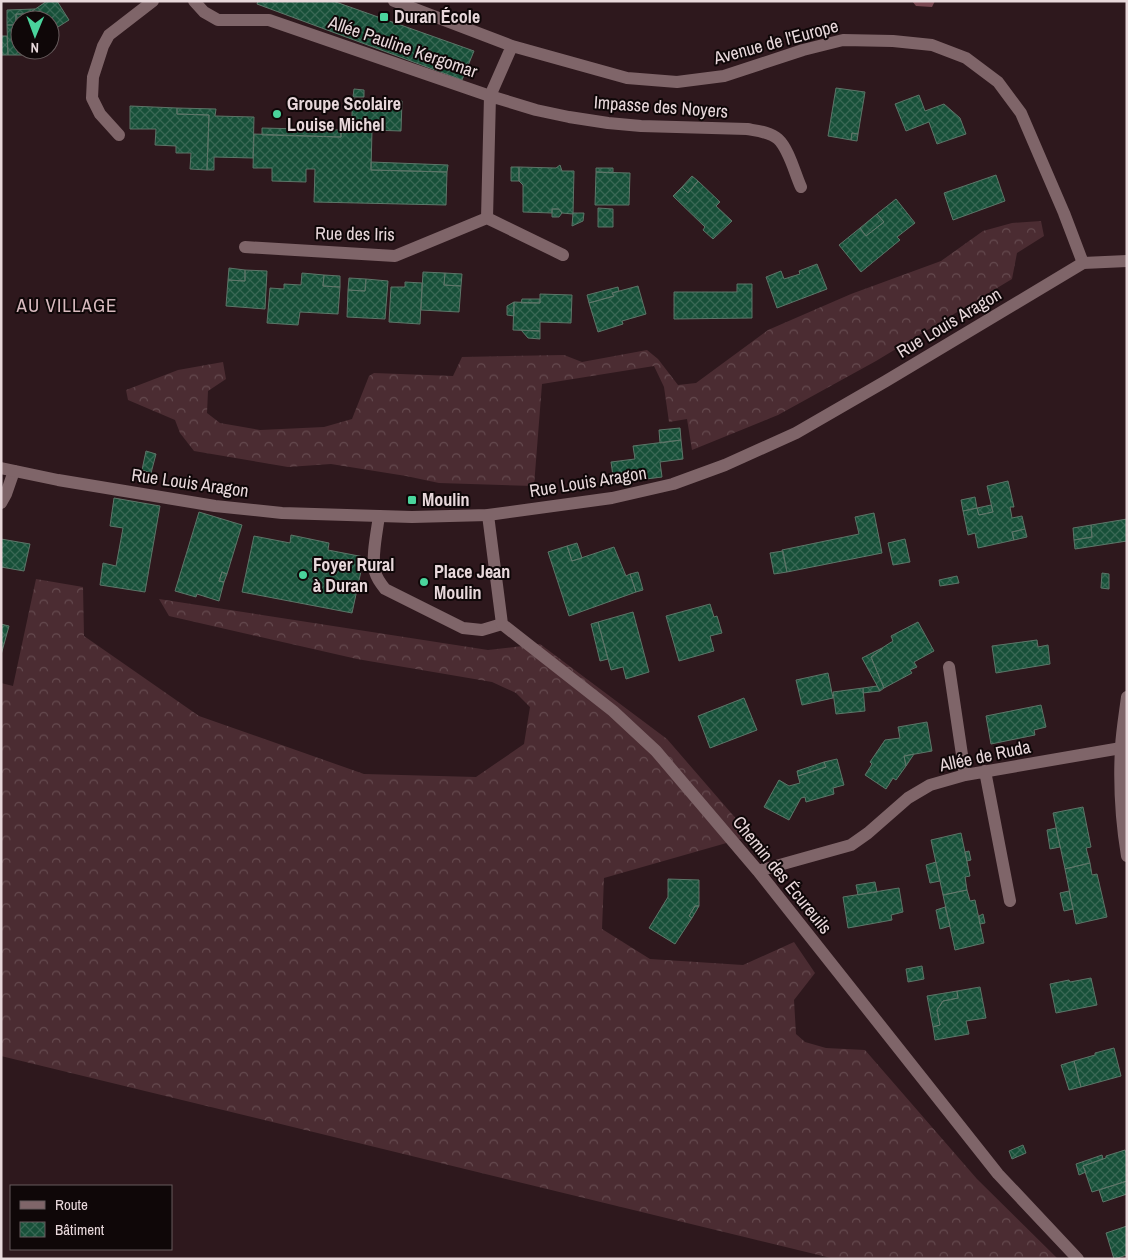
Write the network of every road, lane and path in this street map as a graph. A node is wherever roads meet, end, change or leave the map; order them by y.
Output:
1 (153, 1) edge
2 (194, 1) edge
3 (394, 1) edge
4 (512, 46) junction
5 (490, 96) junction
6 (119, 135) dead end
7 (801, 187) dead end
8 (487, 218) junction
9 (246, 247) dead end
10 (563, 255) dead end
11 (1127, 261) edge
12 (1083, 263) junction
13 (1, 468) edge
14 (14, 472) junction
15 (1, 503) edge
16 (488, 515) junction
17 (379, 516) junction
18 (502, 624) junction
19 (949, 668) dead end
20 (1127, 697) edge
21 (1121, 748) junction
22 (985, 771) junction
23 (965, 775) junction
24 (1127, 856) edge
25 (758, 871) junction
26 (1010, 901) dead end
27 (1078, 1259) edge

1 - 6 street
2 - 5 street, Allée Pauline Kergomar
3 - 4 street, Avenue de l'Europe
4 - 5 street
4 - 12 street, Avenue de l'Europe
5 - 7 street, Impasse des Noyers
5 - 8 street
8 - 9 street, Rue des Iris
8 - 10 street
11 - 12 street, Rue Louis Aragon
12 - 16 street, Rue Louis Aragon
13 - 14 street, Rue Louis Aragon
14 - 15 street
14 - 17 street, Rue Louis Aragon
16 - 17 street, Rue Louis Aragon
16 - 18 street
17 - 18 street
18 - 25 street, Chemin des Écureuils
19 - 23 street
20 - 21 street
21 - 22 street, Allée de Ruda
21 - 24 street
22 - 23 street, Allée de Ruda
22 - 26 street
23 - 25 street, Allée de Ruda
25 - 27 street, Chemin des Écureuils

